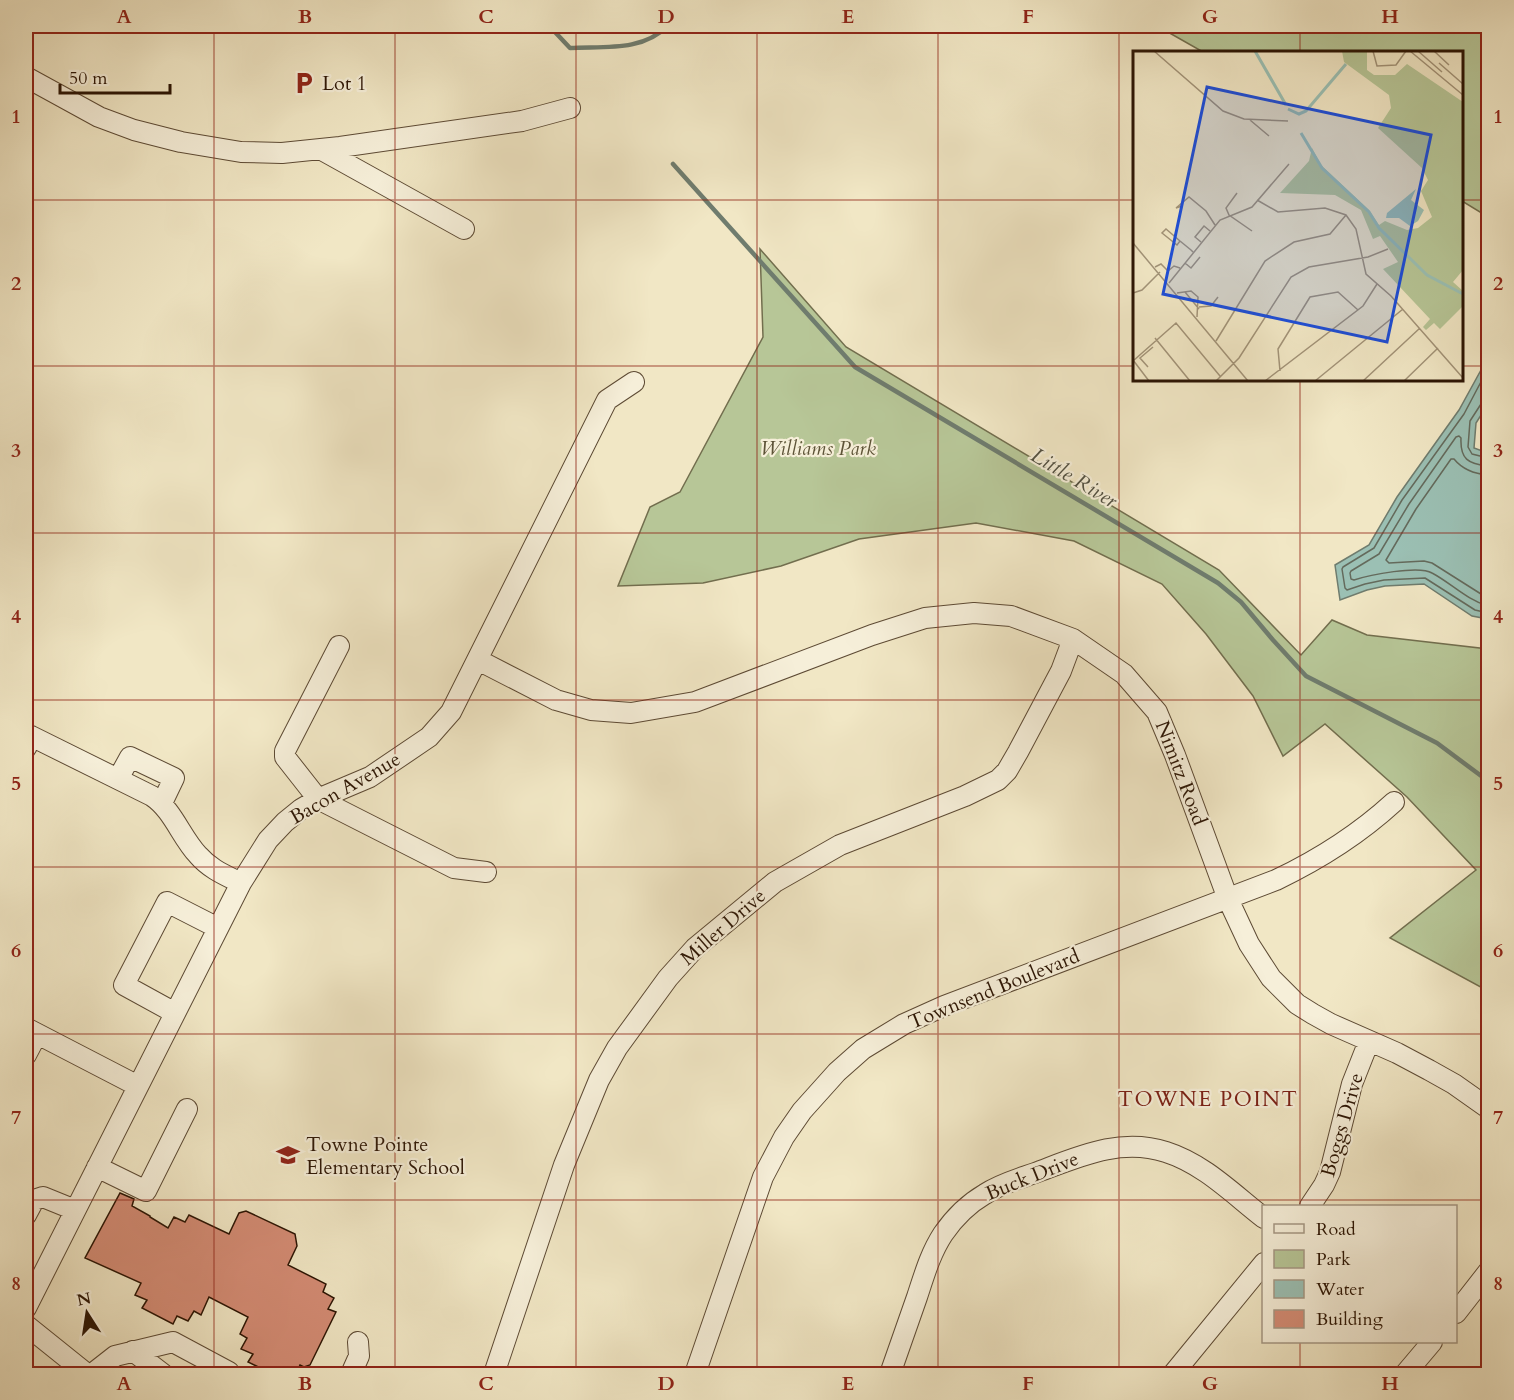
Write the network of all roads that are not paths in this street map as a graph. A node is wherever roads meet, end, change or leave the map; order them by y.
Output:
1 (26, 77) edge
2 (570, 108) dead end
3 (320, 149) junction
4 (464, 230) dead end
5 (634, 382) dead end
6 (1073, 639) junction
7 (339, 646) dead end
8 (478, 660) junction
9 (26, 748) edge
10 (118, 779) junction
11 (318, 799) junction
12 (1394, 802) dead end
13 (162, 803) junction
14 (486, 872) dead end
15 (241, 883) junction
16 (1228, 898) junction
17 (218, 928) junction
18 (175, 1013) junction
19 (31, 1031) edge
20 (1369, 1041) junction
21 (26, 1055) edge
22 (138, 1086) junction
23 (1488, 1108) edge
24 (187, 1109) dead end
25 (97, 1167) junction
26 (1311, 1205) edge
27 (75, 1210) junction
28 (26, 1215) edge
29 (1262, 1217) edge
30 (1262, 1264) edge
31 (1488, 1272) edge
32 (26, 1308) edge
33 (1457, 1311) edge
34 (26, 1325) edge
35 (358, 1342) dead end
36 (1430, 1343) edge
37 (133, 1352) junction
38 (229, 1373) edge
39 (87, 1374) edge
40 (92, 1374) edge
41 (163, 1374) edge
42 (351, 1374) edge
43 (494, 1374) edge
44 (695, 1374) edge
45 (890, 1374) edge
46 (1173, 1374) edge
47 (1405, 1374) edge

1 - 3 street
2 - 3 street
3 - 4 street
5 - 8 street, Bacon Avenue
6 - 8 street, Nimitz Road
6 - 16 street, Nimitz Road
6 - 43 street, Miller Drive
7 - 11 street
8 - 11 street, Bacon Avenue
9 - 10 street
10 - 13 street
10 - 13 street
11 - 14 street
11 - 15 street, Bacon Avenue
12 - 16 street, Townsend Boulevard
13 - 15 street
15 - 17 street, Bacon Avenue
16 - 20 street, Nimitz Road
16 - 44 street, Townsend Boulevard
17 - 18 street, Bacon Avenue
17 - 18 street
18 - 22 street, Bacon Avenue
19 - 21 street
19 - 22 street
20 - 23 street, Nimitz Road
20 - 26 street, Boggs Drive
22 - 25 street, Bacon Avenue
24 - 25 street
25 - 27 street, Bacon Avenue
27 - 28 street
27 - 32 street, Bacon Avenue
29 - 45 street, Buck Drive
30 - 46 street
31 - 33 street
34 - 39 street
35 - 42 street
36 - 47 street
37 - 38 street
37 - 40 street
37 - 41 street

